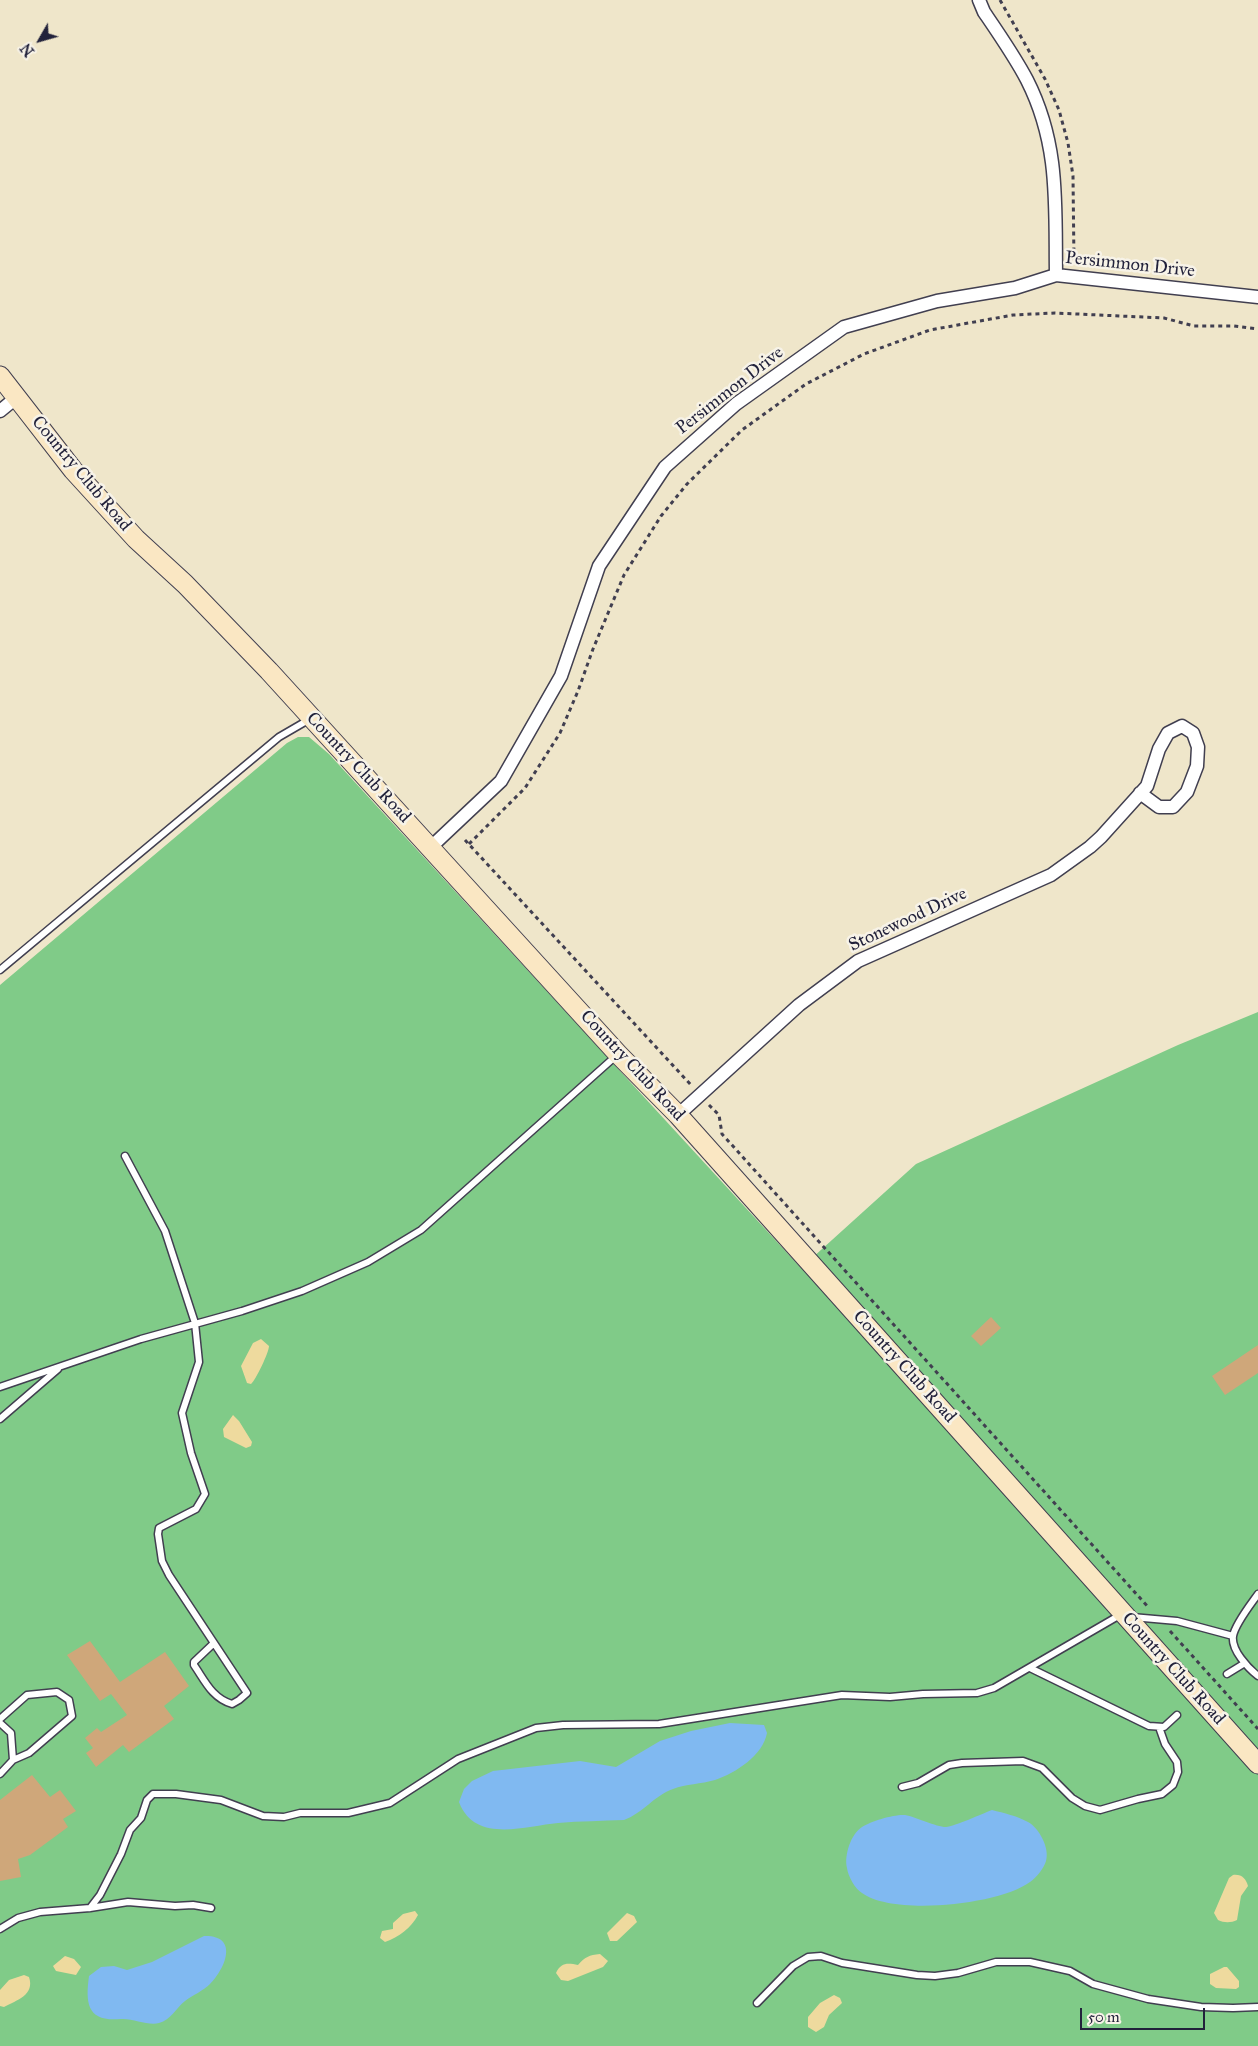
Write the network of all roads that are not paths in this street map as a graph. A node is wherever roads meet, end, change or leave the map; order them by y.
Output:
1 (979, 0) edge
2 (1056, 275) junction
3 (1258, 297) edge
4 (0, 376) edge
5 (17, 397) junction
6 (0, 411) edge
7 (311, 718) junction
8 (1140, 793) junction
9 (431, 847) junction
10 (0, 970) edge
11 (618, 1054) junction
12 (678, 1115) junction
13 (125, 1156) dead end
14 (195, 1323) junction
15 (62, 1366) junction
16 (0, 1387) edge
17 (0, 1419) edge
18 (1258, 1594) edge
19 (1125, 1616) junction
20 (1233, 1636) junction
21 (214, 1643) junction
22 (1245, 1663) junction
23 (1030, 1668) junction
24 (1227, 1674) dead end
25 (1258, 1676) edge
26 (1177, 1715) dead end
27 (0, 1721) edge
28 (1159, 1726) junction
29 (13, 1760) junction
30 (1258, 1764) edge
31 (0, 1774) edge
32 (902, 1787) dead end
33 (90, 1908) junction
34 (211, 1908) dead end
35 (0, 1929) edge
36 (758, 2003) dead end
37 (1258, 2007) edge

1 - 2 street
2 - 3 street, Persimmon Drive
2 - 9 street, Persimmon Drive
4 - 5 street, Country Club Road
5 - 6 street
5 - 7 street, Country Club Road
7 - 9 street, Country Club Road
7 - 10 lane
8 - 8 street, Stonewood Drive
8 - 12 street, Stonewood Drive
9 - 11 street, Country Club Road
11 - 12 street, Country Club Road
11 - 14 lane
12 - 19 street, Country Club Road
13 - 14 lane
14 - 15 lane
14 - 21 lane
15 - 16 lane
15 - 17 lane
18 - 20 lane
19 - 20 lane
19 - 23 lane
19 - 30 street, Country Club Road
20 - 22 lane
21 - 21 lane
22 - 24 lane
22 - 25 lane
23 - 28 lane
23 - 33 lane
26 - 28 lane
27 - 29 lane
27 - 29 lane
28 - 32 lane
29 - 31 lane
33 - 34 lane
33 - 35 lane
36 - 37 lane

